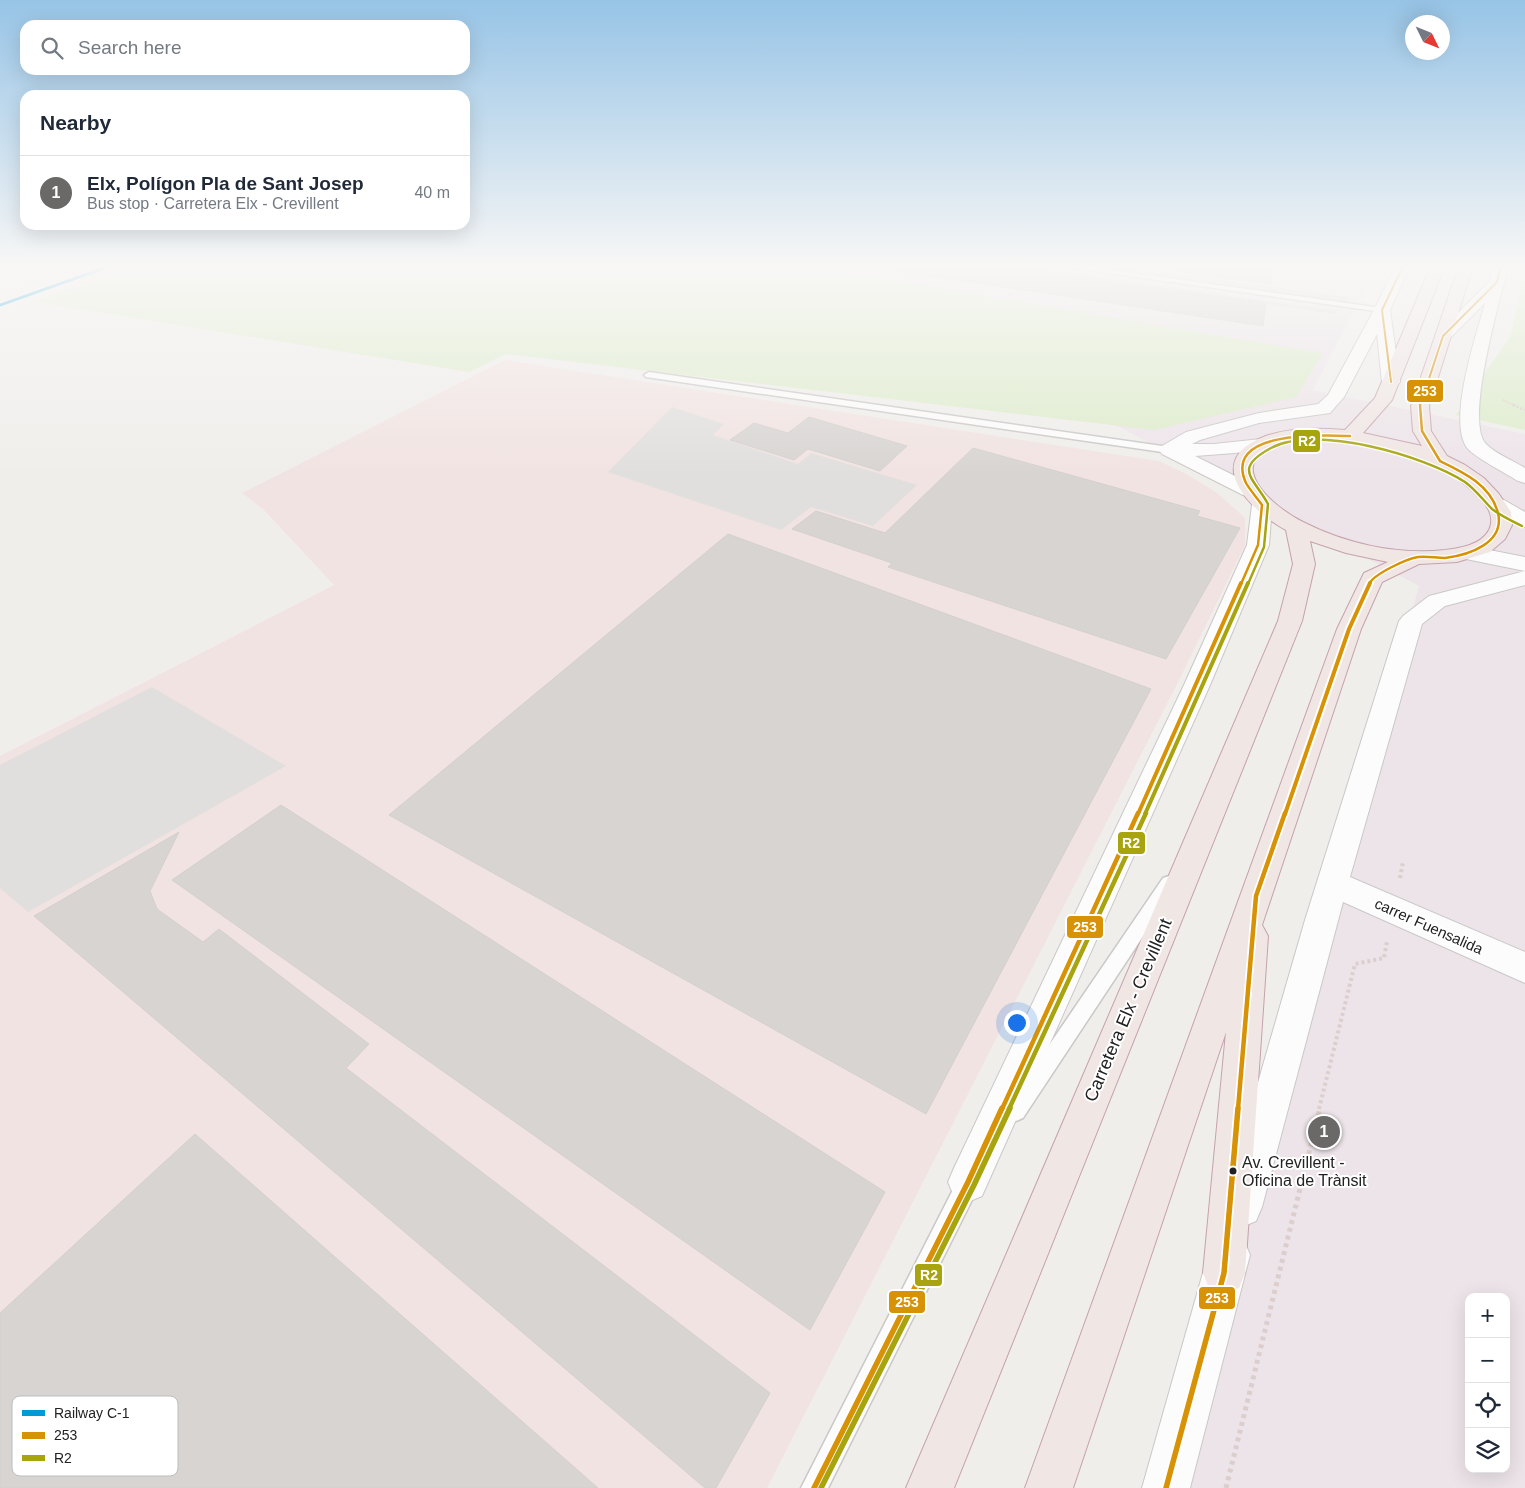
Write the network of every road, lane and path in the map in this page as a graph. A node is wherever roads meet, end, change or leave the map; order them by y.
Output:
1 (1368, 335) edge
2 (1385, 335) edge
3 (1410, 335) edge
4 (1484, 335) edge
5 (1443, 336) edge
6 (649, 376) dead end
7 (1391, 382) junction
8 (1503, 400) dead end
9 (1525, 410) edge
10 (1350, 436) junction
11 (1261, 445) junction
12 (1169, 450) junction
13 (1440, 460) junction
14 (1525, 477) edge
15 (1256, 498) junction
16 (1497, 504) junction
17 (1525, 521) edge
18 (1296, 527) junction
19 (1469, 553) junction
20 (1415, 558) junction
21 (1525, 564) edge
22 (1525, 578) edge
23 (1199, 838) junction
24 (1403, 862) dead end
25 (1332, 883) junction
26 (1256, 896) junction
27 (1393, 910) junction
28 (1525, 968) edge
29 (968, 1182) junction
30 (1224, 1273) junction
31 (814, 1488) edge
32 (930, 1488) edge
33 (1049, 1488) edge
34 (1166, 1488) edge
35 (1226, 1488) edge

1 - 12 street
2 - 7 street
3 - 7 highway
4 - 14 street
5 - 13 highway
6 - 12 lane
7 - 10 highway
8 - 9 path
10 - 11 highway
10 - 13 highway
11 - 12 street
11 - 15 highway
12 - 15 street
13 - 16 highway
15 - 18 highway
15 - 29 street
16 - 17 street
16 - 19 highway
18 - 20 highway
18 - 23 highway, Carretera Elx - Crevillent
19 - 20 highway
19 - 21 street
20 - 26 highway
22 - 25 street
23 - 29 lane
23 - 32 highway, Carretera Elx - Crevillent
24 - 27 path
25 - 27 street, carrer Fuensalida
25 - 30 street
26 - 30 highway
26 - 33 highway
27 - 28 street, carrer Fuensalida
27 - 35 path
29 - 31 lane
30 - 34 street

